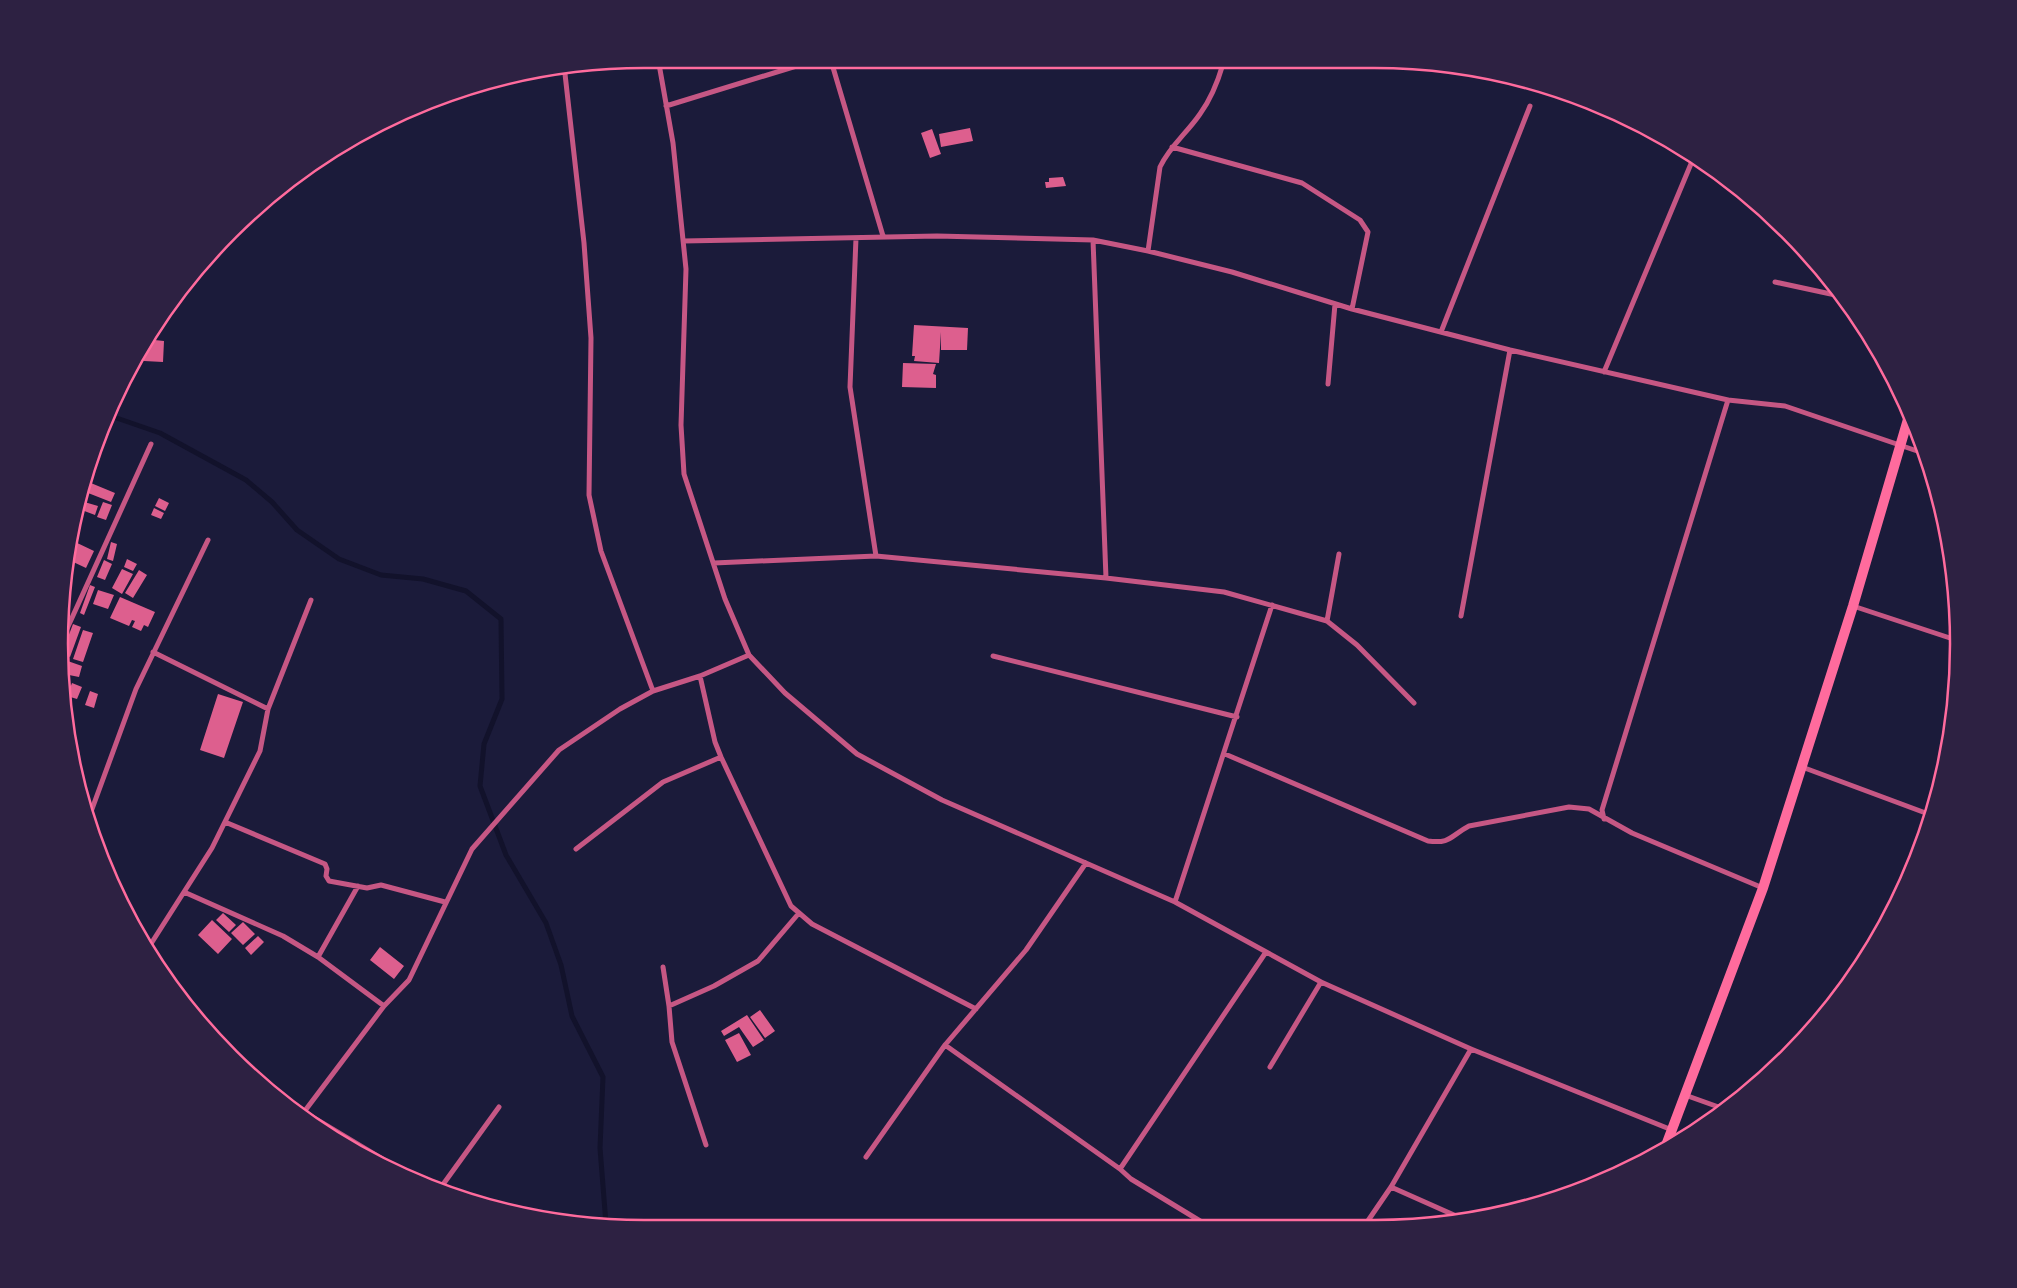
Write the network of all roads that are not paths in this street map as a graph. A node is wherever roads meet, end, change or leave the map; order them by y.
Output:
1 (660, 67) edge
2 (794, 67) edge
3 (833, 67) edge
4 (1222, 67) edge
5 (565, 73) edge
6 (666, 106) junction
7 (1530, 106) dead end
8 (1172, 147) junction
9 (1691, 164) edge
10 (882, 236) junction
11 (856, 238) junction
12 (1093, 240) junction
13 (683, 241) junction
14 (1148, 251) junction
15 (1775, 282) dead end
16 (1831, 294) edge
17 (1335, 304) junction
18 (1352, 309) junction
19 (1441, 332) junction
20 (1510, 350) junction
21 (1604, 372) junction
22 (1328, 384) dead end
23 (1728, 400) junction
24 (1906, 424) edge
25 (151, 444) dead end
26 (1900, 446) junction
27 (1916, 451) edge
28 (208, 540) dead end
29 (1338, 554) dead end
30 (876, 556) junction
31 (714, 563) junction
32 (1106, 578) junction
33 (311, 600) dead end
34 (1272, 605) junction
35 (1853, 606) junction
36 (1461, 616) dead end
37 (1327, 621) junction
38 (68, 626) edge
39 (1950, 638) edge
40 (153, 652) junction
41 (749, 655) junction
42 (993, 656) dead end
43 (700, 676) junction
44 (653, 691) junction
45 (1414, 703) dead end
46 (268, 709) junction
47 (1237, 717) junction
48 (1225, 754) junction
49 (720, 757) junction
50 (1802, 767) junction
51 (92, 809) edge
52 (1924, 812) edge
53 (1604, 819) junction
54 (225, 822) junction
55 (576, 849) dead end
56 (1086, 863) junction
57 (358, 886) junction
58 (1763, 888) junction
59 (184, 892) junction
60 (445, 902) junction
61 (1175, 902) junction
62 (799, 913) junction
63 (151, 942) edge
64 (1266, 952) junction
65 (318, 957) junction
66 (663, 966) dead end
67 (1321, 982) junction
68 (384, 1006) junction
69 (669, 1006) junction
70 (976, 1009) junction
71 (945, 1045) junction
72 (1471, 1050) junction
73 (1270, 1067) dead end
74 (1686, 1095) junction
75 (1717, 1106) edge
76 (499, 1107) dead end
77 (306, 1110) edge
78 (1672, 1130) junction
79 (1669, 1138) edge
80 (352, 1140) edge
81 (706, 1145) dead end
82 (379, 1156) edge
83 (866, 1157) dead end
84 (1120, 1169) junction
85 (443, 1184) edge
86 (1391, 1187) junction
87 (1452, 1215) edge
88 (1198, 1220) edge
89 (1368, 1220) edge

1 - 6 street
2 - 6 street
3 - 10 street
4 - 8 street
5 - 44 street
6 - 13 street
7 - 19 street
8 - 14 street
8 - 18 street
9 - 21 street
10 - 11 street
10 - 12 street
11 - 13 street
11 - 30 street
12 - 14 street
12 - 32 street
13 - 31 street
14 - 17 street
15 - 16 street
17 - 18 street
17 - 22 street
18 - 19 street
19 - 20 street
20 - 21 street
20 - 36 street
21 - 23 street
23 - 26 street
23 - 53 street
24 - 26 main road
25 - 38 street
26 - 27 street
26 - 35 main road
28 - 40 street
29 - 37 street
30 - 31 street
30 - 32 street
31 - 41 street
32 - 34 street
33 - 46 street
34 - 37 street
34 - 47 street
35 - 39 street
35 - 50 main road
37 - 45 street
40 - 46 street
40 - 51 street
41 - 43 street
41 - 56 street
42 - 47 street
43 - 44 street
43 - 49 street
44 - 60 street
46 - 54 street
47 - 48 street
48 - 53 street
48 - 61 street
49 - 55 street
49 - 62 street
50 - 52 street
50 - 58 main road
53 - 58 street
54 - 57 street
54 - 59 street
56 - 61 street
56 - 70 street
57 - 60 street
57 - 65 street
58 - 74 main road
59 - 63 street
59 - 65 street
60 - 68 street
61 - 64 street
62 - 69 street
62 - 70 street
64 - 67 street
64 - 84 street
65 - 68 street
66 - 69 street
67 - 72 street
67 - 73 street
68 - 77 street
69 - 81 street
70 - 71 street
71 - 83 street
71 - 84 street
72 - 78 street
72 - 86 street
74 - 75 street
74 - 78 main road
76 - 85 street
78 - 79 main road
80 - 82 street
84 - 88 street
86 - 87 street
86 - 89 street

